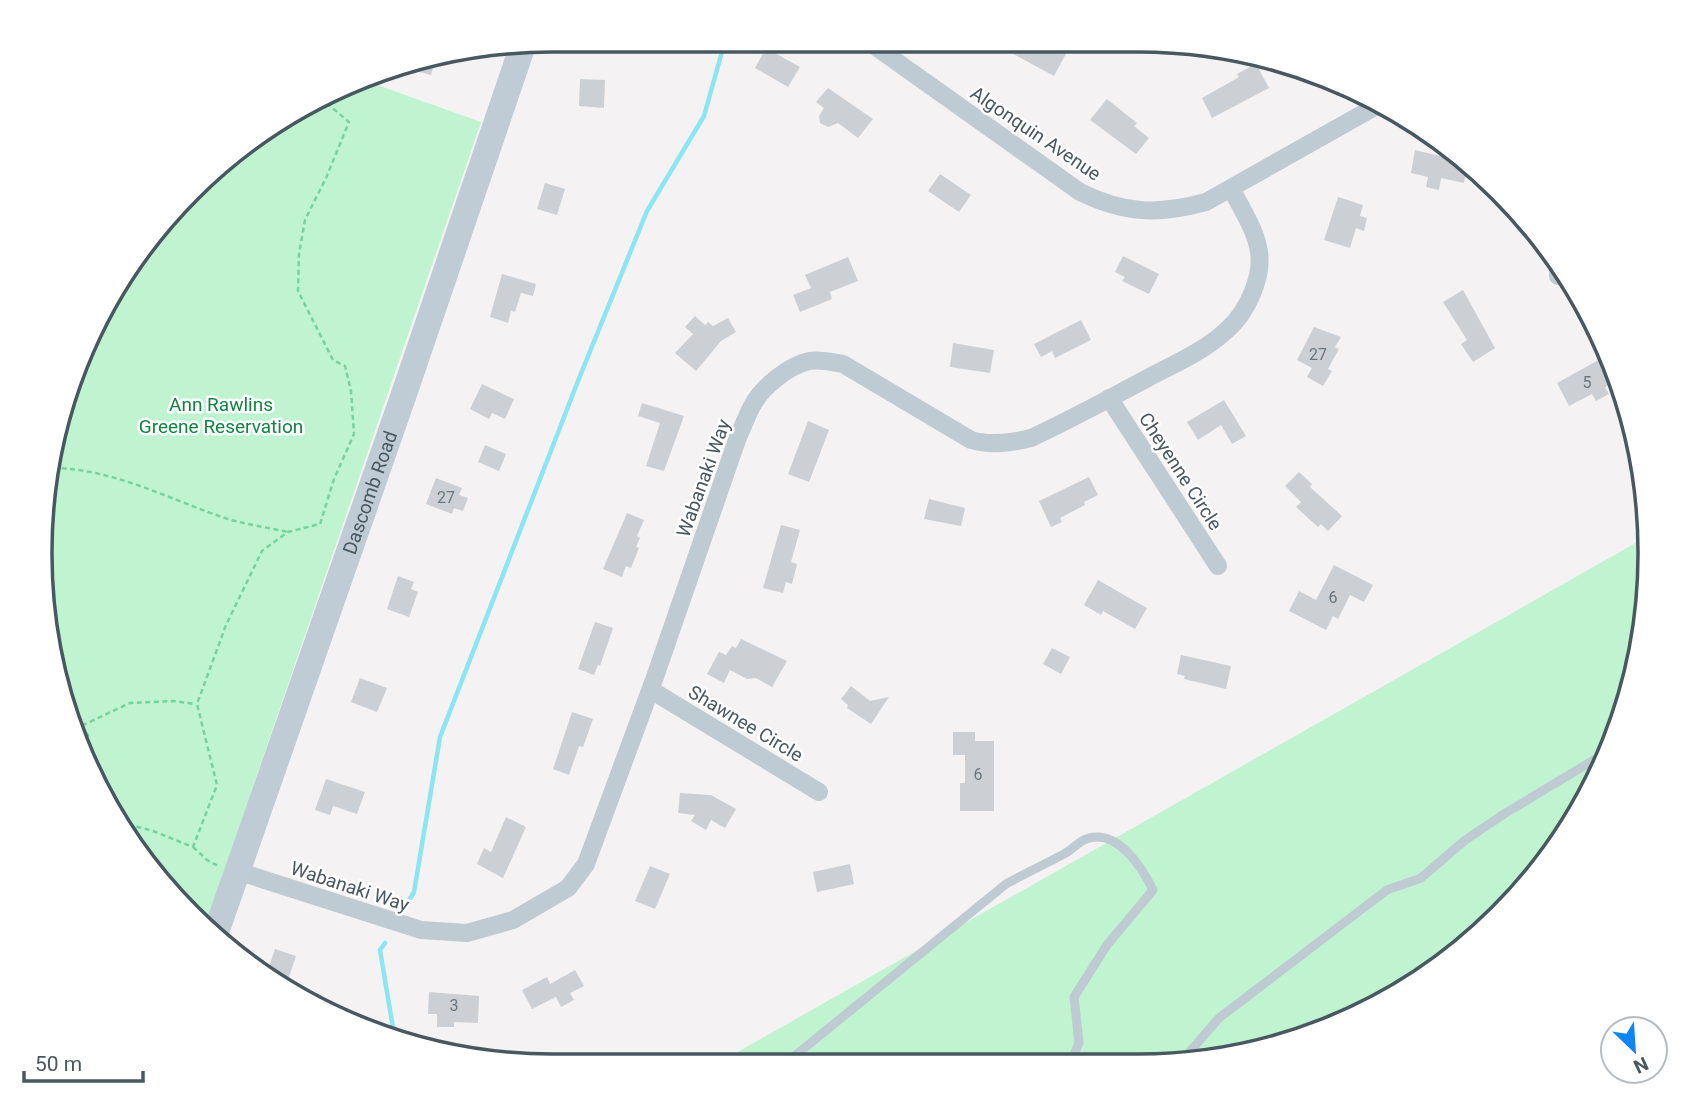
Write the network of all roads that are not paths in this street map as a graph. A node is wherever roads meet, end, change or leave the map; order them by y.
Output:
1 (883, 52) edge
2 (520, 54) edge
3 (1369, 110) edge
4 (1231, 188) junction
5 (1109, 398) junction
6 (1218, 566) dead end
7 (651, 690) junction
8 (1592, 760) edge
9 (819, 792) dead end
10 (237, 872) junction
11 (218, 925) edge
12 (1191, 1050) edge
13 (797, 1054) edge
14 (1074, 1054) edge

1 - 4 street, Algonquin Avenue
2 - 10 main road, Dascomb Road
3 - 4 street, Algonquin Avenue
4 - 5 street, Wabanaki Way
5 - 6 street, Cheyenne Circle
5 - 7 street, Wabanaki Way
7 - 9 street, Shawnee Circle
7 - 10 street, Wabanaki Way
8 - 12 lane
10 - 11 main road, Dascomb Road
13 - 14 lane

